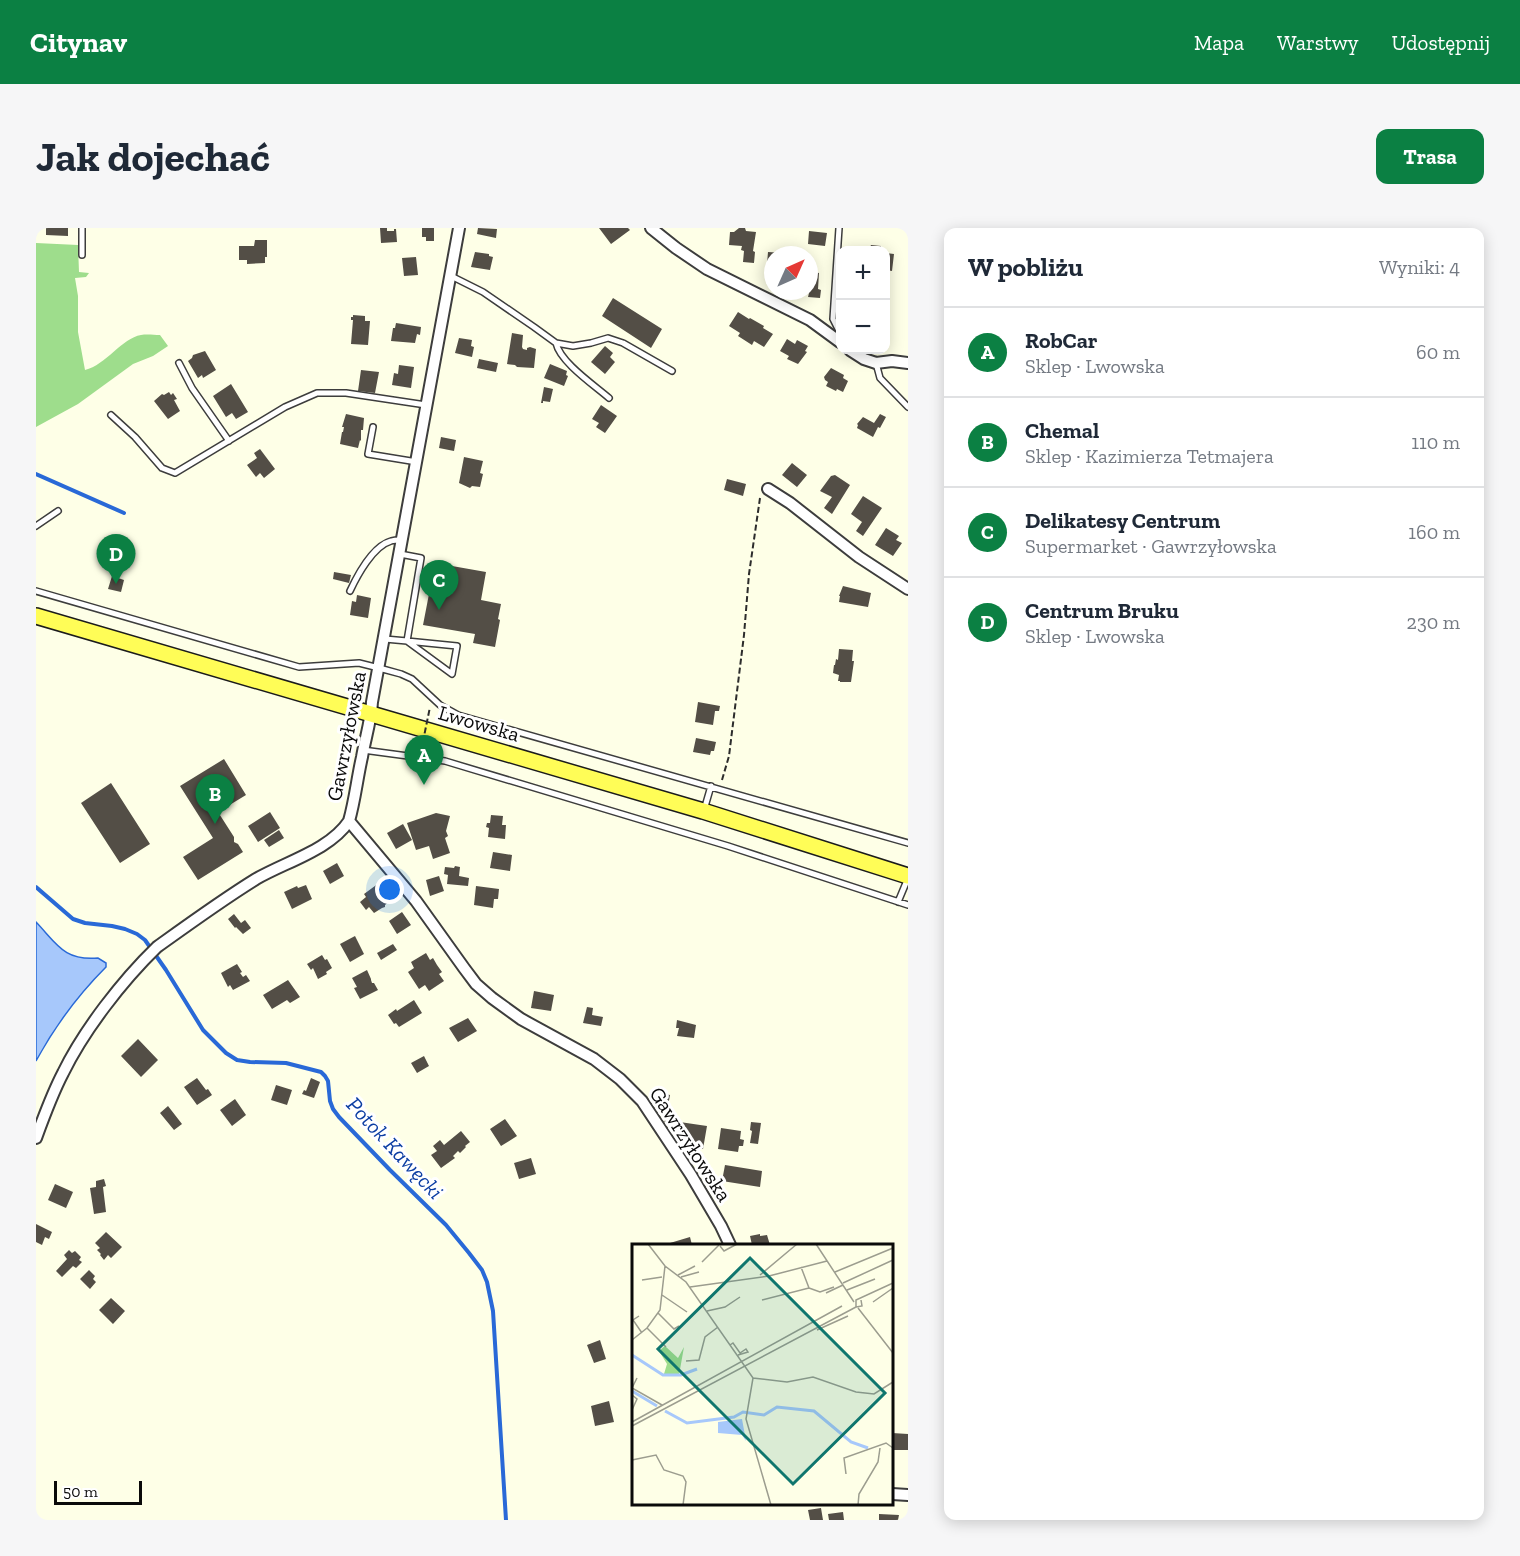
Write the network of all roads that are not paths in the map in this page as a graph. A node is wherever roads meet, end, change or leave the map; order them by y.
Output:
1 (82, 228) edge
2 (459, 228) edge
3 (651, 228) edge
4 (839, 228) edge
5 (82, 255) dead end
6 (452, 276) junction
7 (836, 328) edge
8 (836, 332) edge
9 (555, 343) junction
10 (856, 354) edge
11 (179, 363) dead end
12 (876, 363) junction
13 (908, 363) edge
14 (672, 371) dead end
15 (609, 398) dead end
16 (427, 405) junction
17 (908, 407) edge
18 (111, 415) dead end
19 (373, 427) dead end
20 (229, 441) junction
21 (417, 462) junction
22 (768, 489) road end
23 (58, 512) dead end
24 (36, 526) edge
25 (403, 540) junction
26 (400, 554) junction
27 (908, 589) edge
28 (36, 591) edge
29 (350, 591) dead end
30 (36, 616) edge
31 (385, 639) junction
32 (407, 641) junction
33 (379, 668) junction
34 (371, 713) junction
35 (363, 750) junction
36 (711, 786) junction
37 (703, 811) junction
38 (349, 821) junction
39 (908, 843) edge
40 (908, 877) edge
41 (898, 902) junction
42 (908, 905) edge
43 (36, 1138) edge
44 (730, 1244) edge
45 (893, 1494) edge
46 (908, 1495) edge

1 - 5 lane
2 - 6 street, Gawrzyłowska
3 - 8 street
4 - 7 lane
6 - 9 lane
6 - 16 street, Gawrzyłowska
9 - 14 lane
9 - 15 lane
10 - 12 street
11 - 20 lane
12 - 13 street
12 - 17 lane
16 - 20 lane
16 - 21 street, Gawrzyłowska
18 - 20 lane
19 - 21 lane
21 - 25 street, Gawrzyłowska
22 - 27 street
23 - 24 lane
25 - 26 street, Gawrzyłowska
25 - 29 lane
26 - 31 street, Gawrzyłowska
26 - 32 lane
28 - 33 lane
30 - 34 main road, Lwowska
31 - 32 lane
31 - 33 street, Gawrzyłowska
32 - 32 lane
33 - 34 street, Gawrzyłowska
33 - 36 lane
34 - 35 street, Gawrzyłowska
34 - 37 main road, Lwowska
35 - 38 street, Gawrzyłowska
35 - 41 lane
36 - 37 lane
36 - 39 lane
37 - 40 main road, Lwowska
38 - 43 street
38 - 44 street, Gawrzyłowska
40 - 41 lane
41 - 42 lane
45 - 46 street

